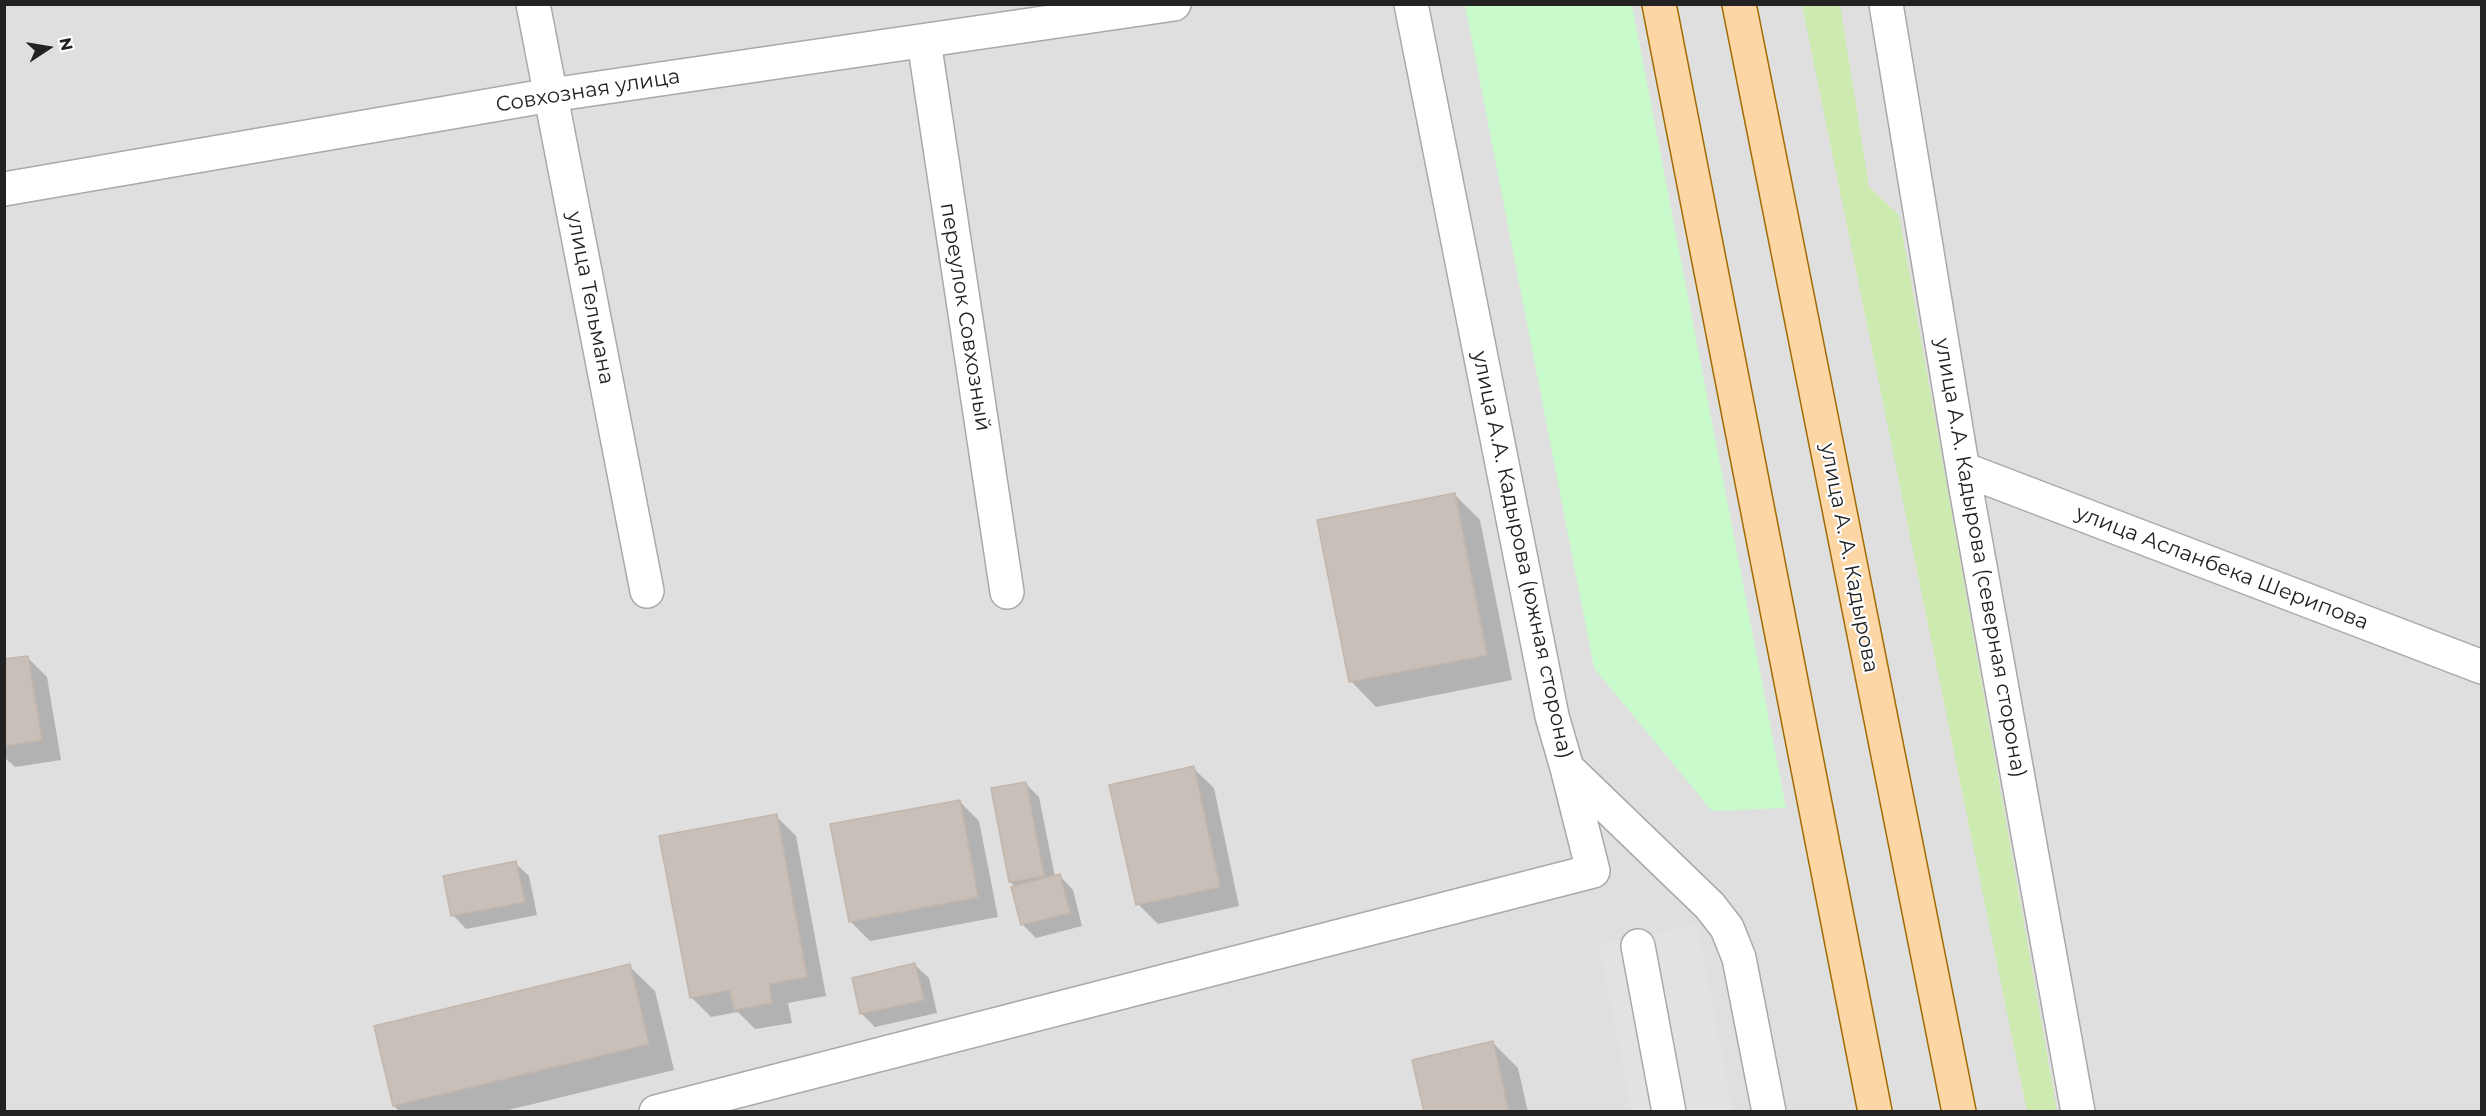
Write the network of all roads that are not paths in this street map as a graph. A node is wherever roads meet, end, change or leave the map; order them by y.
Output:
1 (533, 4) edge
2 (1174, 4) edge
3 (1411, 4) edge
4 (1659, 4) edge
5 (1739, 4) edge
6 (1886, 4) edge
7 (924, 41) junction
8 (551, 95) junction
9 (4, 189) edge
10 (1963, 469) junction
11 (647, 591) dead end
12 (1007, 592) dead end
13 (2481, 667) edge
14 (1567, 768) junction
15 (1638, 946) dead end
16 (656, 1112) edge
17 (1669, 1112) edge
18 (1769, 1112) edge
19 (1875, 1112) edge
20 (1959, 1112) edge
21 (2078, 1112) edge

1 - 8 street, улица Тельмана
2 - 7 street, Совхозная улица
3 - 14 street, улица А.А. Кадырова (южная сторона)
4 - 19 main road
5 - 20 main road, улица А. А. Кадырова
6 - 10 street, улица А.А. Кадырова (северная сторона)
7 - 8 street, Совхозная улица
7 - 12 street, переулок Совхозный
8 - 9 street, Совхозная улица
8 - 11 street, улица Тельмана
10 - 13 street, улица Асланбека Шерипова
10 - 21 street, улица А.А. Кадырова (северная сторона)
14 - 16 street
14 - 18 street, улица А.А. Кадырова (южная сторона)
15 - 17 street

